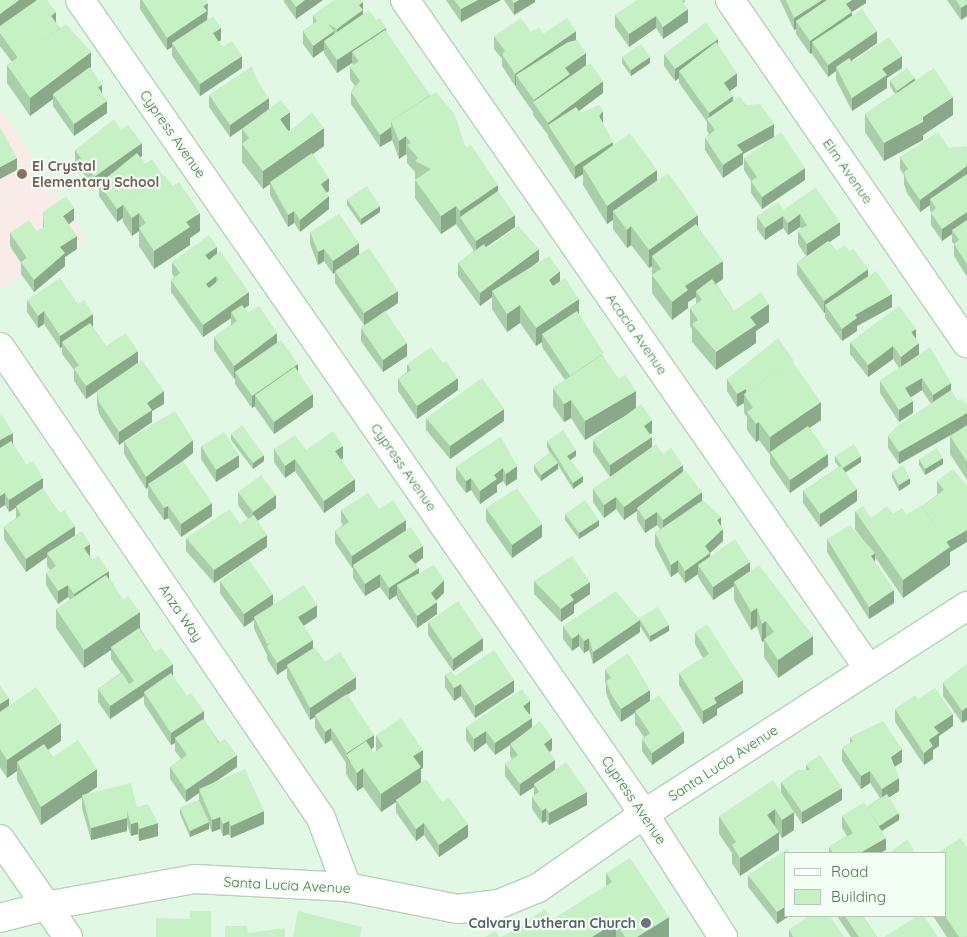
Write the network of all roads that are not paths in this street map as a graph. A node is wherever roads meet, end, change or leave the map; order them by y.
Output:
1 (80, 0) edge
2 (405, 0) edge
3 (730, 0) edge
4 (967, 343) edge
5 (0, 347) edge
6 (967, 606) edge
7 (869, 669) junction
8 (644, 814) junction
9 (0, 839) edge
10 (347, 887) junction
11 (46, 906) junction
12 (0, 918) edge
13 (68, 937) edge
14 (723, 937) edge

1 - 8 street, Cypress Avenue
2 - 7 street, Acacia Avenue
3 - 4 street, Elm Avenue
5 - 10 street, Anza Way
6 - 7 street, Santa Lucia Avenue
7 - 8 street, Santa Lucia Avenue
8 - 10 street, Santa Lucia Avenue
8 - 14 street, Cypress Avenue
9 - 11 street
10 - 11 street, Santa Lucia Avenue
11 - 12 street, Santa Lucia Avenue
11 - 13 street

